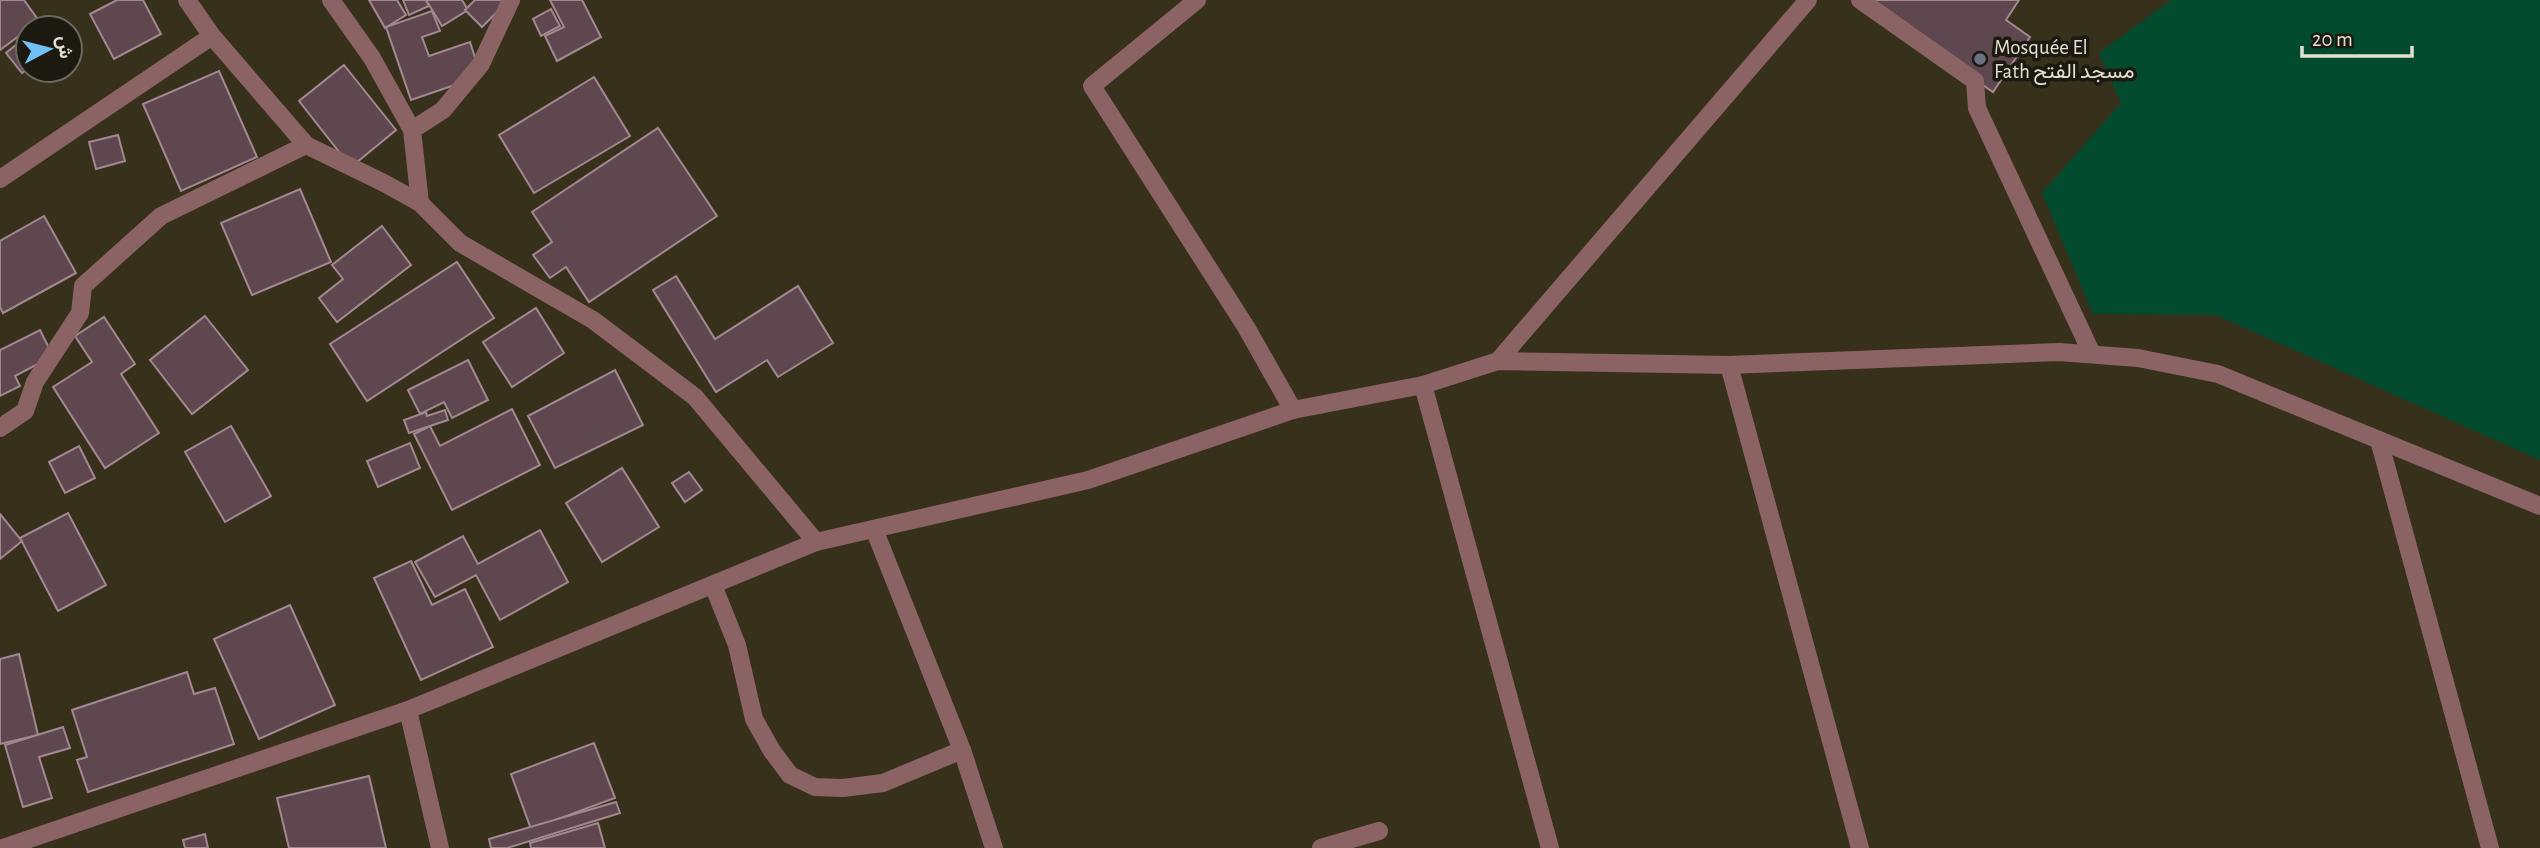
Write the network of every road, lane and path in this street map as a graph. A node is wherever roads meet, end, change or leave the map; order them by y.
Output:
1 (187, 0) edge
2 (331, 0) edge
3 (511, 0) edge
4 (1196, 0) edge
5 (1808, 0) edge
6 (1860, 0) edge
7 (212, 36) junction
8 (412, 130) junction
9 (306, 145) junction
10 (0, 179) edge
11 (420, 203) junction
12 (2092, 354) junction
13 (1498, 361) junction
14 (1729, 365) junction
15 (1423, 386) junction
16 (1293, 410) junction
17 (0, 428) edge
18 (2379, 440) junction
19 (2540, 506) edge
20 (874, 528) junction
21 (816, 542) junction
22 (713, 585) junction
23 (408, 710) junction
24 (961, 750) junction
25 (1379, 831) dead end
26 (2, 848) edge
27 (440, 848) edge
28 (994, 848) edge
29 (1321, 848) edge
30 (1550, 848) edge
31 (1860, 848) edge
32 (2490, 848) edge

1 - 7 street
2 - 8 street
3 - 8 street
4 - 16 street
5 - 13 street
6 - 12 street
7 - 9 street
7 - 10 street
8 - 11 street
9 - 11 street
9 - 17 street
11 - 21 street
12 - 14 street
12 - 18 street
13 - 14 street
13 - 15 street
14 - 31 street
15 - 16 street
15 - 30 street
16 - 20 street
18 - 19 street
18 - 32 street
20 - 21 street
20 - 24 street
21 - 22 street
22 - 23 street
22 - 24 street
23 - 26 street
23 - 27 street
24 - 28 street
25 - 29 street

